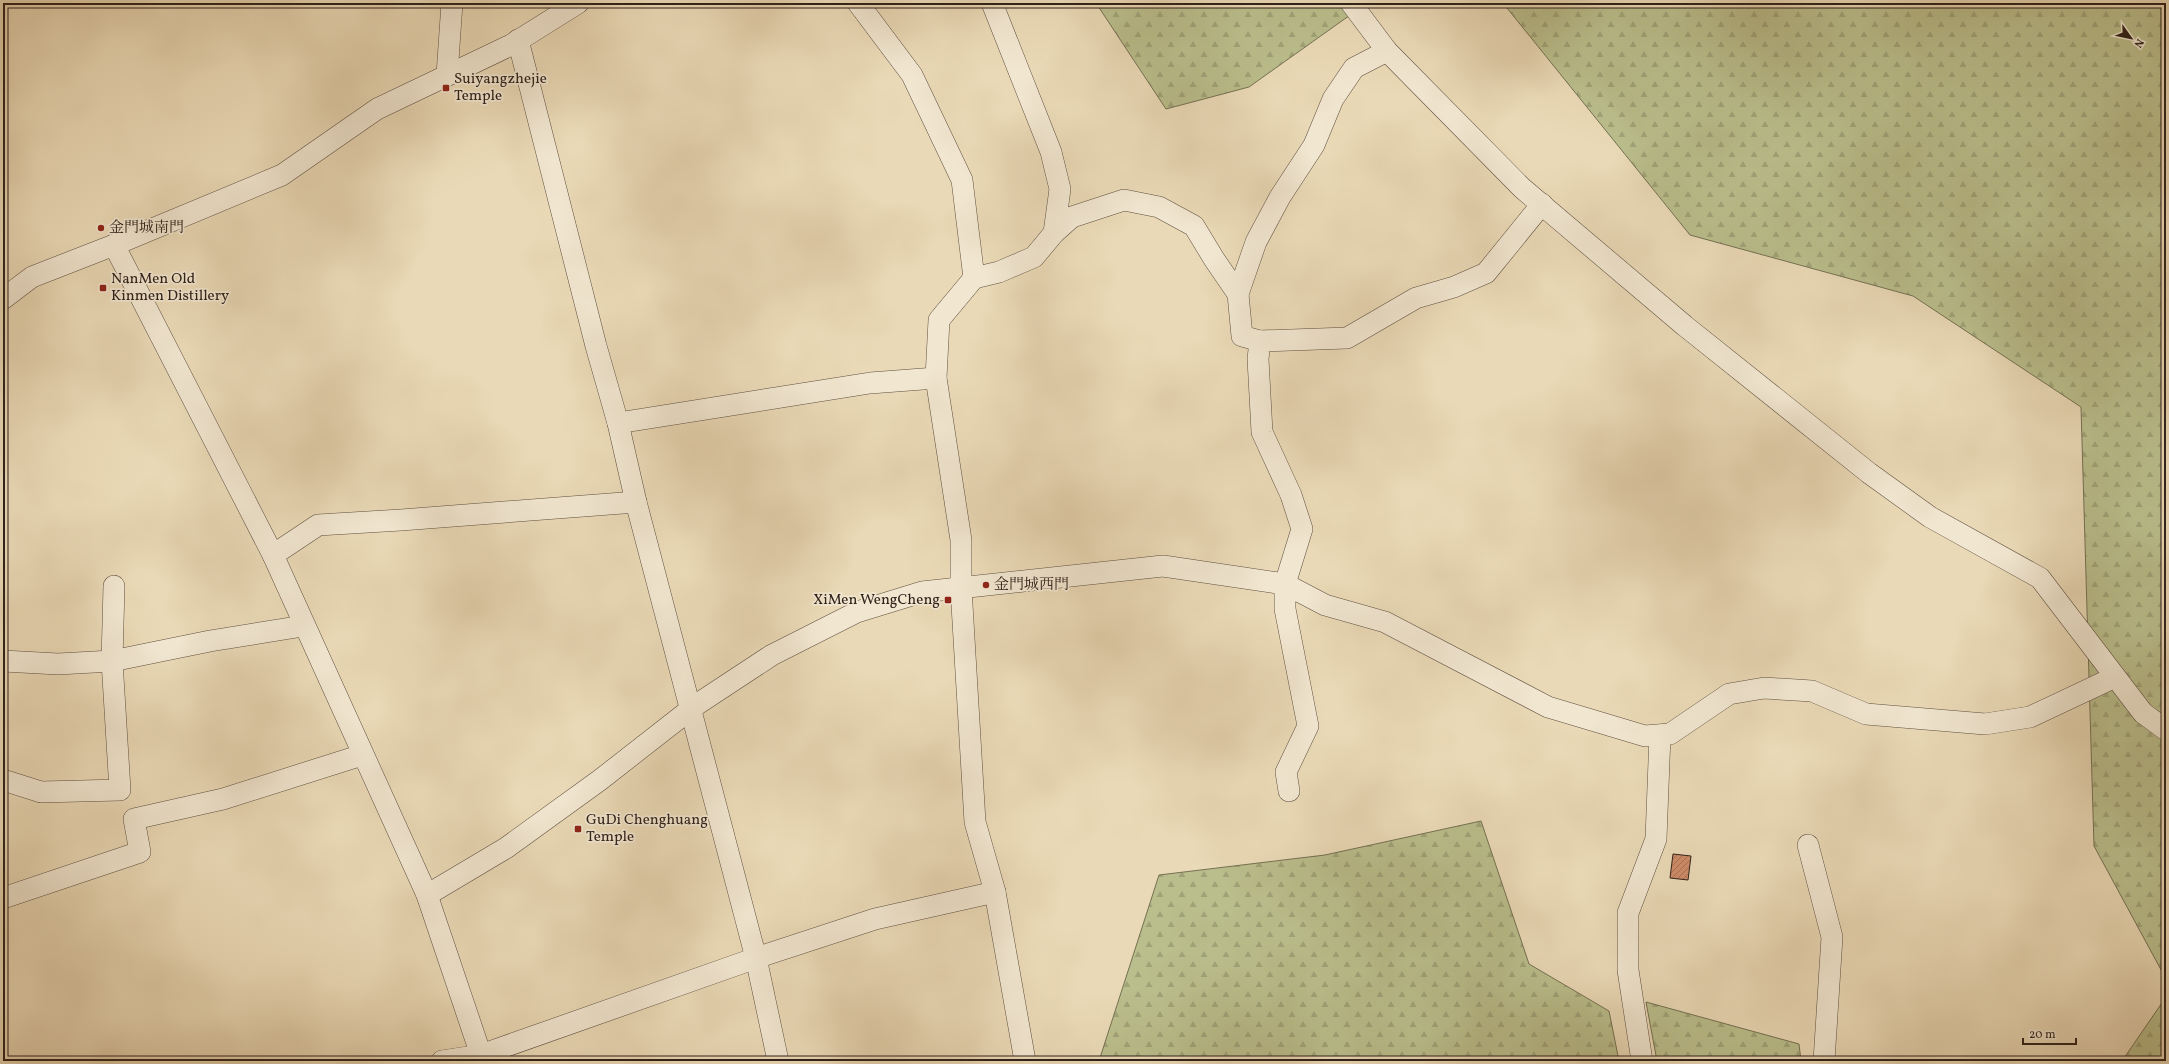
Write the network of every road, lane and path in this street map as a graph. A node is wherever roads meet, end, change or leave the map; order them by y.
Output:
1 (452, 3) edge
2 (578, 3) edge
3 (858, 3) edge
4 (992, 3) edge
5 (1351, 3) edge
6 (518, 40) junction
7 (1387, 51) junction
8 (447, 75) junction
9 (1542, 204) junction
10 (1054, 233) junction
11 (114, 245) junction
12 (974, 278) junction
13 (1238, 294) junction
14 (3, 299) edge
15 (1260, 342) junction
16 (936, 378) junction
17 (618, 423) junction
18 (636, 502) junction
19 (273, 555) junction
20 (1285, 584) junction
21 (114, 586) dead end
22 (962, 588) junction
23 (303, 626) junction
24 (3, 661) edge
25 (112, 661) junction
26 (2115, 677) junction
27 (692, 709) junction
28 (2166, 730) edge
29 (1660, 735) junction
30 (362, 755) junction
31 (3, 780) edge
32 (1289, 791) dead end
33 (1808, 846) dead end
34 (995, 892) junction
35 (427, 895) junction
36 (3, 898) edge
37 (756, 958) junction
38 (482, 1058) edge
39 (442, 1061) edge
40 (778, 1061) edge
41 (1025, 1061) edge
42 (1642, 1061) edge
43 (1824, 1061) edge

1 - 8 street
2 - 6 street
3 - 12 street
4 - 10 street
5 - 7 street
6 - 8 street
6 - 17 street
7 - 9 street
7 - 13 street
8 - 11 street
9 - 15 street
9 - 26 street
10 - 12 street
10 - 13 street
11 - 14 street
11 - 19 street
12 - 16 street
13 - 15 street
15 - 20 street
16 - 17 street
16 - 22 street
17 - 18 street
18 - 19 street
18 - 27 street
19 - 23 street
20 - 22 street
20 - 29 street
20 - 32 street
21 - 25 street
22 - 27 street
22 - 34 street
23 - 25 street
23 - 30 street
24 - 25 street
25 - 31 street
26 - 28 street
26 - 29 street
27 - 35 street
27 - 37 street
29 - 42 street
30 - 35 street
30 - 36 street
33 - 43 street
34 - 37 street
34 - 41 street
35 - 38 street
37 - 38 street
37 - 40 street
38 - 39 street

